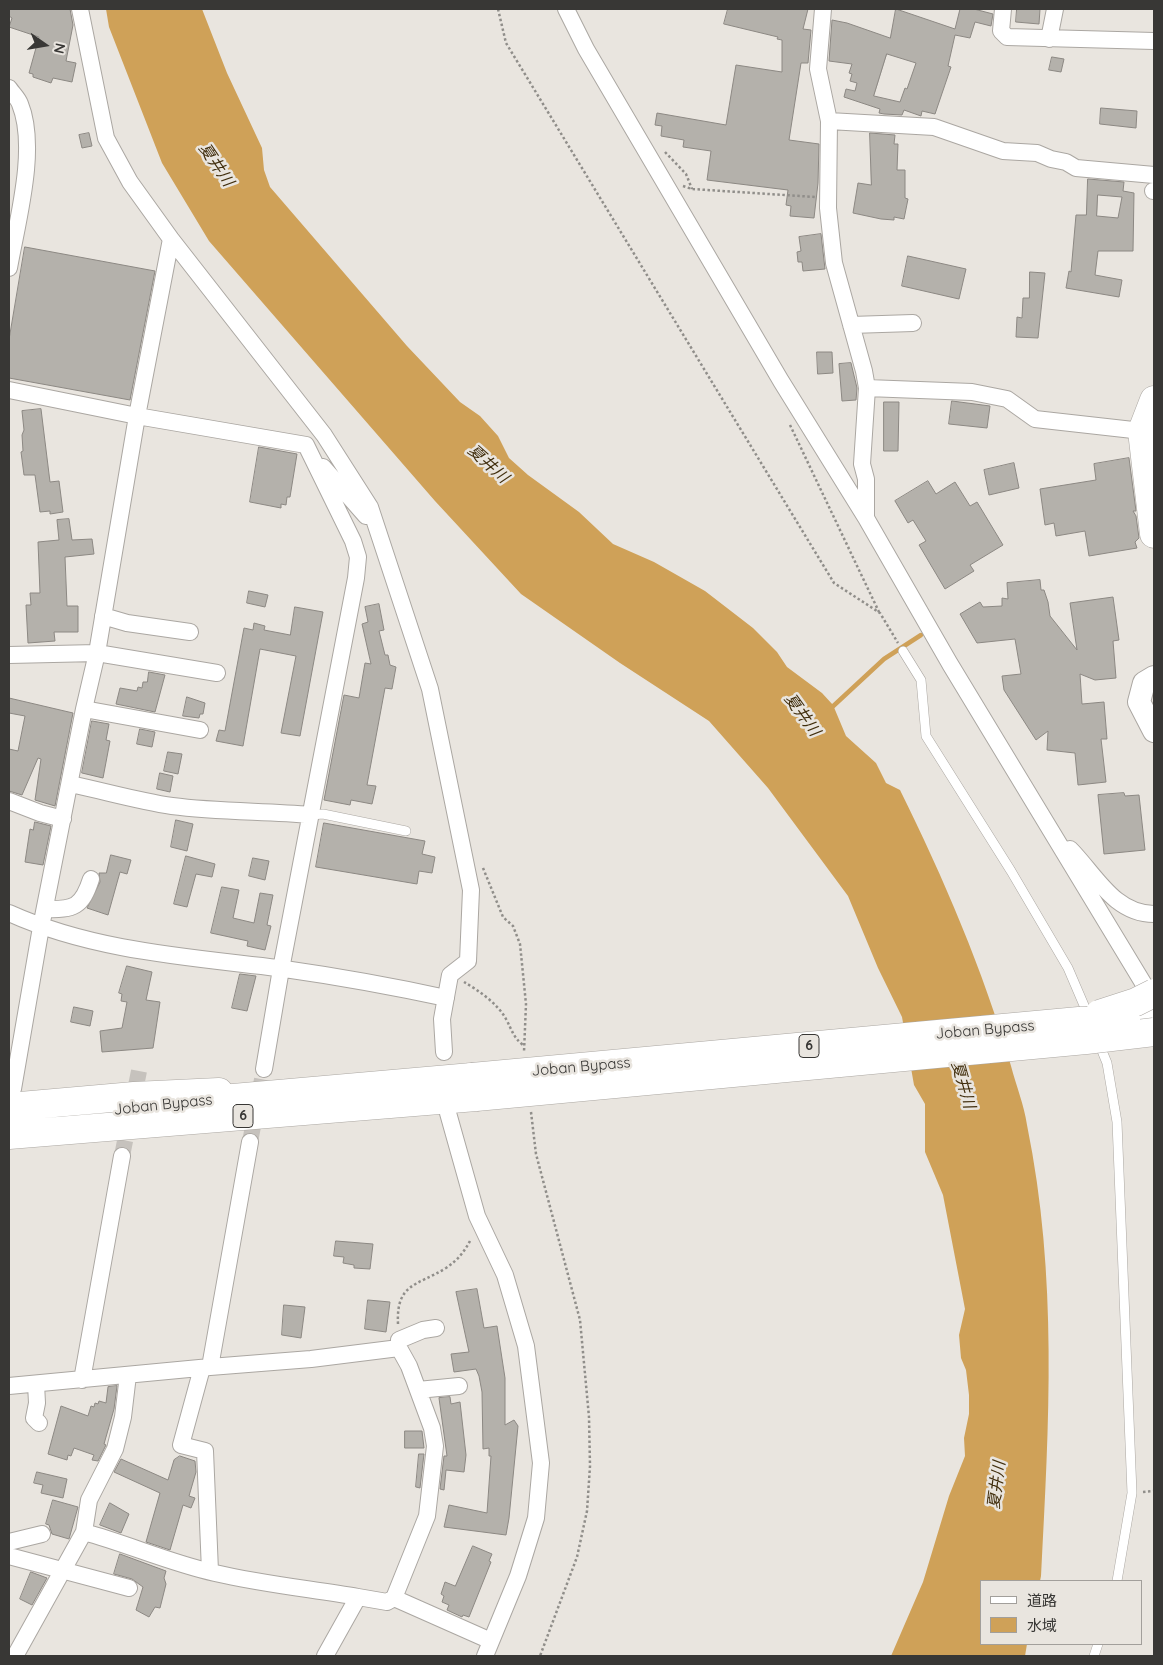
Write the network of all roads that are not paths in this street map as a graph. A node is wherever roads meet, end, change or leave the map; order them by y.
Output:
1 (80, 9) edge
2 (566, 9) edge
3 (823, 9) edge
4 (1003, 9) edge
5 (1055, 9) edge
6 (1049, 39) junction
7 (1154, 41) edge
8 (9, 88) edge
9 (829, 121) junction
10 (1154, 186) edge
11 (171, 239) junction
12 (9, 268) edge
13 (913, 323) dead end
14 (851, 325) junction
15 (866, 388) junction
16 (9, 390) edge
17 (1154, 400) edge
18 (137, 416) junction
19 (310, 418) junction
20 (1142, 431) junction
21 (308, 450) junction
22 (866, 518) junction
23 (378, 530) junction
24 (1154, 534) edge
25 (103, 616) junction
26 (190, 632) dead end
27 (903, 651) dead end
28 (97, 653) junction
29 (9, 655) edge
30 (217, 673) dead end
31 (1154, 677) edge
32 (84, 709) junction
33 (200, 730) dead end
34 (1154, 731) edge
35 (70, 784) junction
36 (9, 801) edge
37 (311, 815) junction
38 (64, 819) junction
39 (406, 831) dead end
40 (1054, 834) junction
41 (91, 879) dead end
42 (44, 909) junction
43 (9, 913) edge
44 (1154, 914) edge
45 (41, 927) junction
46 (281, 969) junction
47 (1154, 993) edge
48 (446, 998) junction
49 (1154, 1000) edge
50 (1154, 1017) edge
51 (1083, 1030) junction
52 (1154, 1032) edge
53 (1154, 1040) edge
54 (444, 1052) dead end
55 (264, 1069) tunnel mouth
56 (474, 1087) junction
57 (257, 1095) junction
58 (11, 1098) edge
59 (448, 1112) dead end
60 (9, 1119) edge
61 (147, 1123) junction
62 (9, 1135) edge
63 (250, 1142) tunnel mouth
64 (9, 1147) edge
65 (122, 1156) tunnel mouth
66 (436, 1328) dead end
67 (399, 1340) road end
68 (206, 1367) junction
69 (128, 1375) junction
70 (82, 1380) junction
71 (36, 1384) junction
72 (9, 1386) edge
73 (459, 1386) dead end
74 (418, 1390) junction
75 (39, 1422) dead end
76 (84, 1532) junction
77 (42, 1534) dead end
78 (9, 1542) edge
79 (9, 1556) edge
80 (62, 1569) junction
81 (210, 1571) junction
82 (1117, 1580) edge
83 (129, 1588) dead end
84 (358, 1597) junction
85 (394, 1598) junction
86 (491, 1641) junction
87 (9, 1651) edge
88 (15, 1656) edge
89 (325, 1656) edge
90 (485, 1656) edge

1 - 11 street
2 - 22 street
3 - 9 street
4 - 6 street
5 - 6 street
6 - 7 street
8 - 12 street
9 - 10 street
9 - 14 street
11 - 18 street
11 - 19 street
13 - 14 street
14 - 15 street
15 - 20 street
15 - 22 street
16 - 18 street
17 - 20 highway
18 - 21 street
18 - 25 street
19 - 21 street
19 - 23 street
20 - 24 highway
21 - 23 street
21 - 37 street
22 - 40 street
23 - 48 street
25 - 26 street
25 - 28 street
27 - 82 lane
28 - 29 street
28 - 30 street
28 - 32 street
31 - 34 street
32 - 33 street
32 - 35 street
35 - 37 street
35 - 38 street
36 - 38 street
37 - 39 lane
37 - 46 street
38 - 42 street
40 - 44 street
40 - 49 street
41 - 42 street
42 - 45 street
43 - 45 street
45 - 46 street
45 - 58 street
46 - 48 street
46 - 55 street
47 - 51 highway, 6, bridge
48 - 54 street
50 - 51 highway, Joban Bypass / 6, bridge
51 - 52 highway, 6, bridge
51 - 53 highway, bridge
51 - 56 highway, Joban Bypass / 6, bridge
56 - 57 highway, Joban Bypass / 6
56 - 61 highway, Joban Bypass / 6
57 - 58 highway
57 - 60 highway, Joban Bypass / 6
59 - 86 street
61 - 62 highway, Joban Bypass / 6
61 - 64 highway
63 - 68 street
65 - 70 street
66 - 67 street
68 - 69 street
68 - 74 street
68 - 81 street
69 - 70 street
69 - 76 street
70 - 71 street
71 - 72 street
71 - 75 street
73 - 74 street
74 - 85 street
76 - 80 street
76 - 81 street
77 - 78 street
79 - 80 street
80 - 83 street
80 - 88 street
81 - 84 street
84 - 85 street
84 - 89 street
85 - 86 street
86 - 90 street
87 - 88 street

